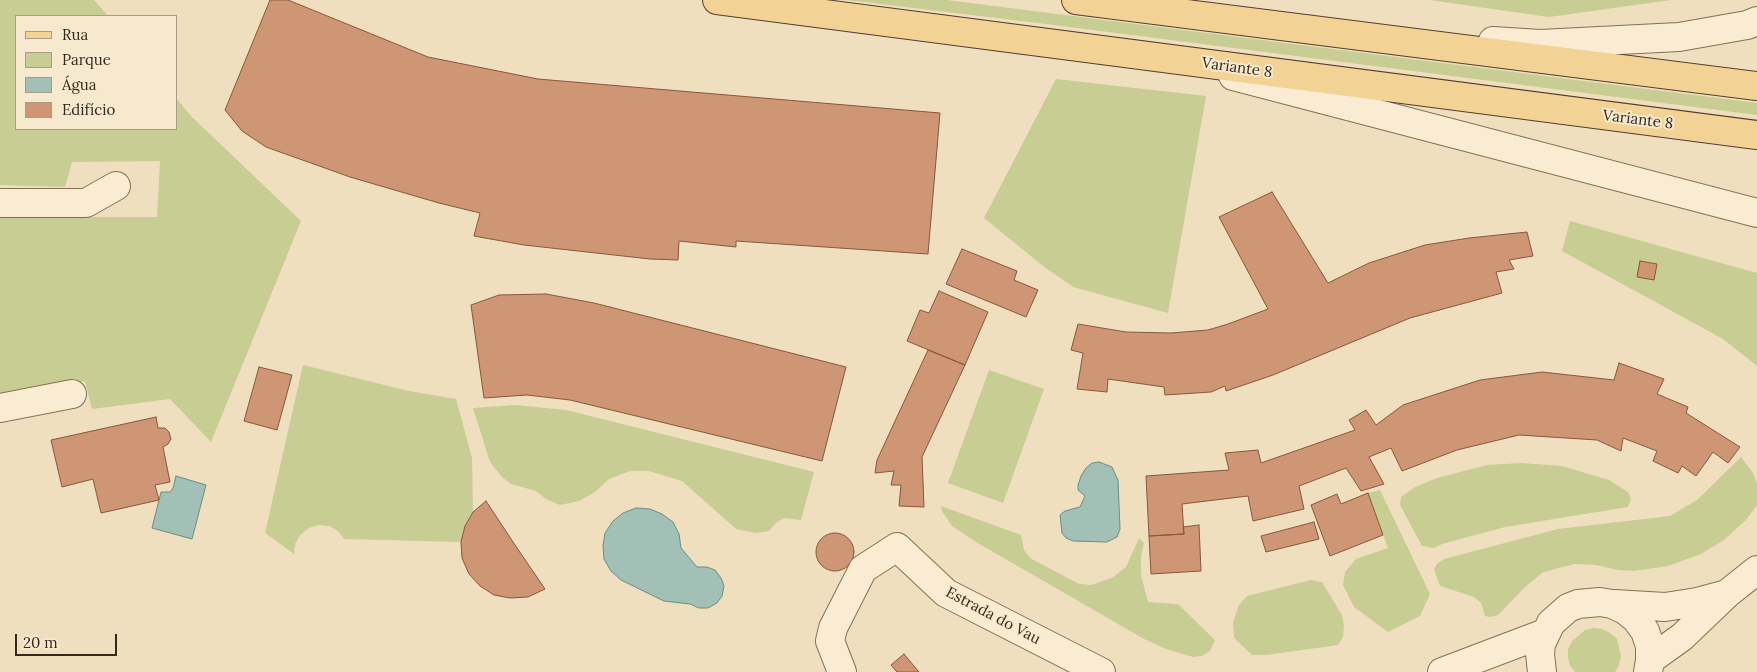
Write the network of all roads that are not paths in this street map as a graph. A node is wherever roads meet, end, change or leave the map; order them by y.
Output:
1 (717, 0) edge
2 (1076, 0) edge
3 (1757, 21) edge
4 (1338, 33) junction
5 (1171, 59) junction
6 (1757, 86) edge
7 (1757, 134) edge
8 (116, 186) dead end
9 (0, 203) edge
10 (1757, 213) edge
11 (72, 394) dead end
12 (0, 408) edge
13 (1757, 570) edge
14 (1728, 593) junction
15 (1612, 604) junction
16 (1545, 632) junction
17 (1649, 666) edge
18 (842, 672) edge
19 (1101, 672) edge
20 (1442, 672) edge
21 (1542, 672) edge

1 - 5 main road, Variante 8
2 - 4 main road
3 - 4 street
4 - 6 main road
5 - 7 main road, Variante 8
5 - 10 street
8 - 9 street
11 - 12 street
13 - 14 street
14 - 15 street
14 - 17 street
15 - 16 street
15 - 17 street
16 - 20 street
16 - 21 street
18 - 19 street, Estrada do Vau

